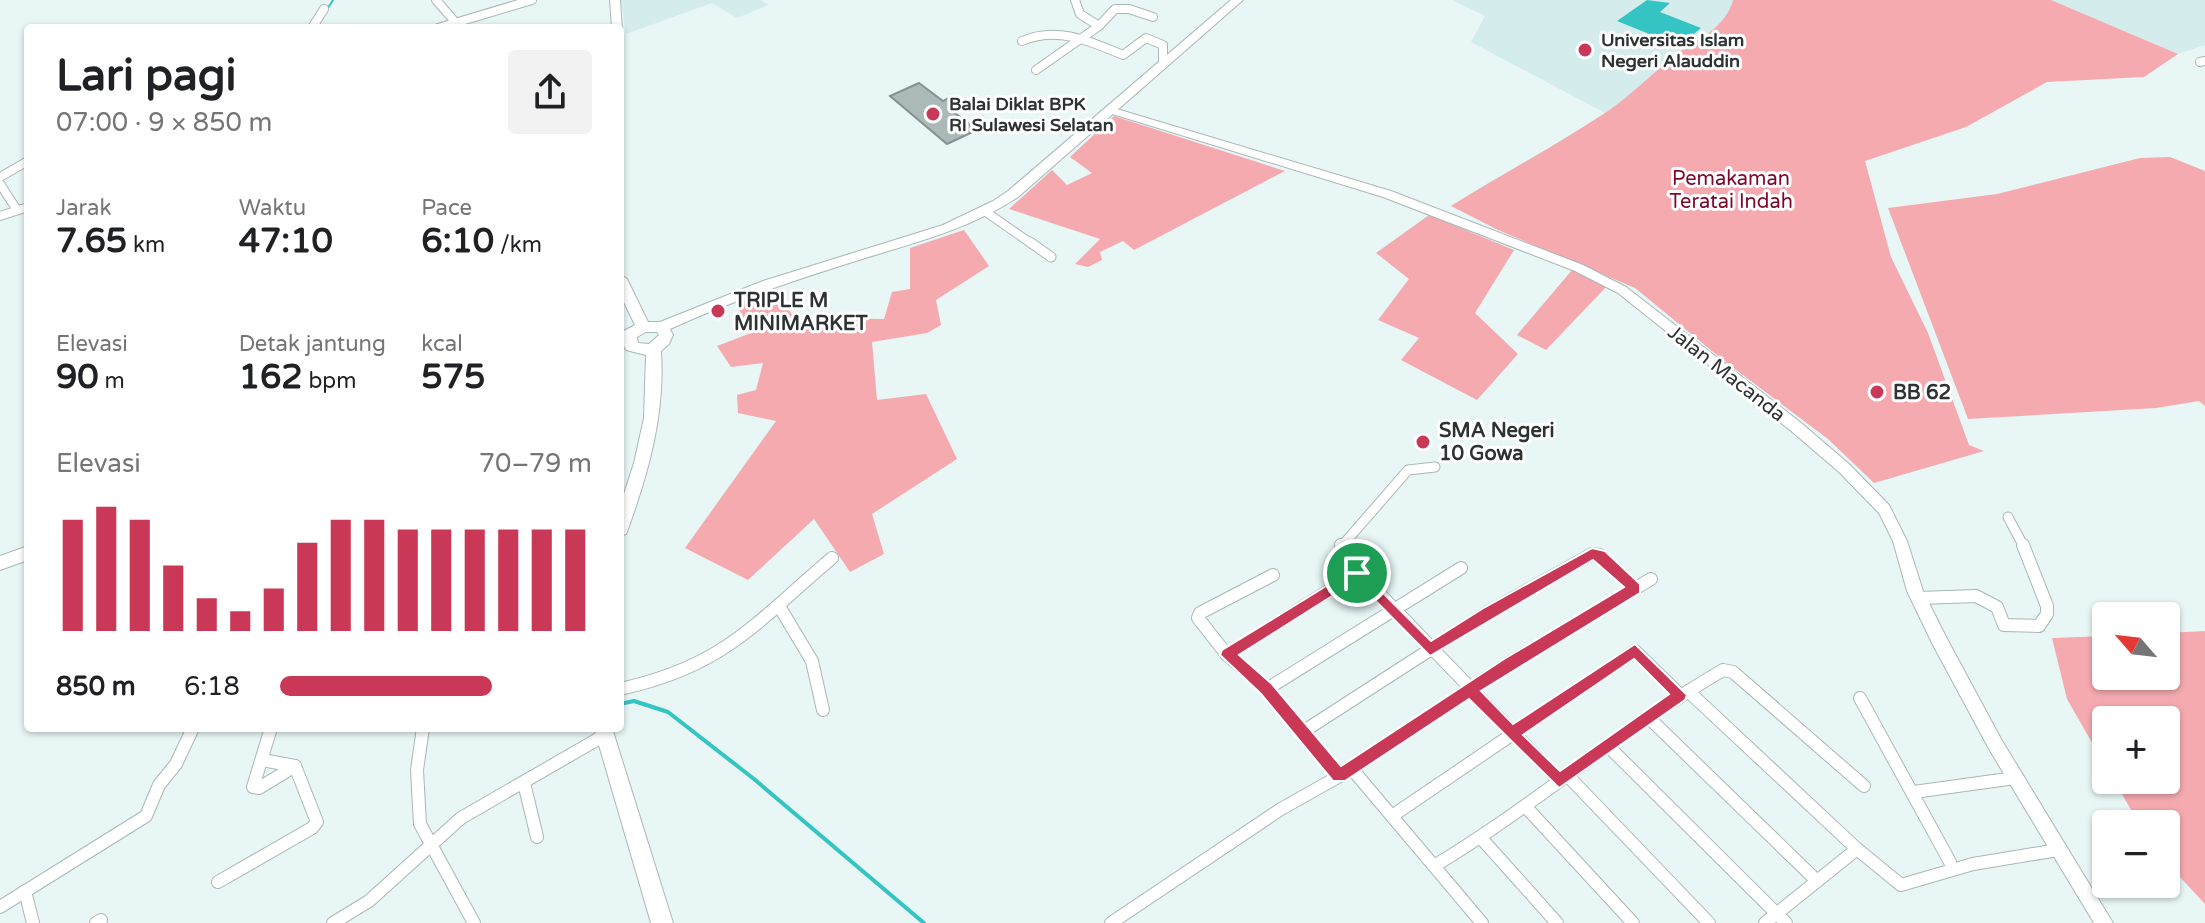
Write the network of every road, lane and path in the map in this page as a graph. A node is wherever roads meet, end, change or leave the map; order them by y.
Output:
1 (436, 0) edge
2 (532, 0) edge
3 (615, 0) edge
4 (1075, 0) edge
5 (1238, 0) edge
6 (324, 9) dead end
7 (1153, 17) dead end
8 (456, 23) junction
9 (315, 24) edge
10 (452, 24) edge
11 (618, 24) edge
12 (1099, 26) junction
13 (1082, 39) junction
14 (1022, 41) dead end
15 (1163, 63) junction
16 (1036, 70) dead end
17 (1110, 110) junction
18 (24, 163) edge
19 (0, 177) edge
20 (0, 184) edge
21 (24, 208) edge
22 (17, 210) junction
23 (986, 212) junction
24 (0, 216) edge
25 (1051, 257) dead end
26 (624, 293) edge
27 (662, 327) junction
28 (637, 340) edge
29 (1435, 467) dead end
30 (2008, 517) dead end
31 (624, 518) edge
32 (24, 554) edge
33 (832, 558) dead end
34 (0, 563) edge
35 (24, 566) edge
36 (1461, 568) dead end
37 (1357, 573) junction
38 (0, 575) edge
39 (1273, 575) dead end
40 (1651, 579) dead end
41 (1635, 588) junction
42 (1919, 598) junction
43 (779, 606) junction
44 (1392, 608) junction
45 (1430, 650) junction
46 (1227, 655) junction
47 (624, 688) edge
48 (1267, 689) junction
49 (1470, 690) junction
50 (1684, 693) junction
51 (1860, 698) dead end
52 (823, 710) dead end
53 (1649, 718) junction
54 (1304, 731) junction
55 (191, 732) edge
56 (270, 732) edge
57 (423, 732) edge
58 (604, 732) edge
59 (1512, 734) junction
60 (1608, 746) junction
61 (262, 760) junction
62 (295, 766) junction
63 (1352, 769) junction
64 (1339, 775) junction
65 (1563, 778) junction
66 (2015, 778) junction
67 (524, 783) junction
68 (1864, 786) dead end
69 (1914, 792) junction
70 (1526, 807) junction
71 (1392, 816) junction
72 (537, 837) dead end
73 (1481, 838) junction
74 (429, 844) junction
75 (1857, 849) junction
76 (2058, 850) junction
77 (1950, 862) dead end
78 (1434, 866) junction
79 (1817, 881) junction
80 (218, 882) dead end
81 (25, 891) junction
82 (0, 907) edge
83 (1782, 918) edge
84 (352, 919) edge
85 (33, 923) edge
86 (333, 923) edge
87 (474, 923) edge
88 (662, 923) edge
89 (1111, 923) edge
90 (1482, 923) edge
91 (1557, 923) edge
92 (1633, 923) edge
93 (1709, 923) edge
94 (1765, 923) edge
95 (2104, 923) edge

1 - 8 street
2 - 8 street
3 - 11 main road
4 - 12 street
5 - 15 main road
6 - 9 street
7 - 12 street
8 - 10 street
12 - 13 street
13 - 14 street
13 - 15 street
13 - 16 street
15 - 17 main road
17 - 23 main road
17 - 42 street, Jalan Macanda
18 - 19 street
20 - 22 street
21 - 22 street
22 - 24 street
23 - 25 street
23 - 27 main road
26 - 28 main road
27 - 28 main road
27 - 28 main road
28 - 31 main road
29 - 37 street
30 - 42 street
32 - 34 main road
33 - 43 street
35 - 38 main road
36 - 44 street
37 - 44 street
37 - 46 street
39 - 46 street
40 - 41 street
41 - 45 street
41 - 49 street
42 - 66 street, Jalan Macanda
43 - 47 street
43 - 52 street
44 - 45 street
44 - 48 street
45 - 49 street
45 - 54 street
46 - 48 street
48 - 54 street
49 - 59 street
49 - 63 street
50 - 53 street
50 - 59 street
50 - 68 street
50 - 75 street
51 - 69 street
53 - 60 street
53 - 79 street
54 - 64 street
55 - 81 street
56 - 61 street
57 - 74 street
58 - 67 street
58 - 88 main road
59 - 65 street
59 - 71 street
60 - 65 street
60 - 83 street
61 - 62 street
61 - 62 street
62 - 80 street
63 - 64 street
63 - 71 street
64 - 89 street
65 - 70 street
65 - 93 street
66 - 69 street
66 - 76 street, Jalan Macanda
67 - 72 street
67 - 74 street
69 - 77 street
70 - 73 street
70 - 92 street
71 - 78 street
73 - 78 street
73 - 91 street
74 - 84 street
74 - 87 street
75 - 76 street
75 - 79 street
76 - 95 street, Jalan Macanda
78 - 90 street
79 - 83 street
81 - 82 street
81 - 85 street
83 - 94 street
84 - 86 street

